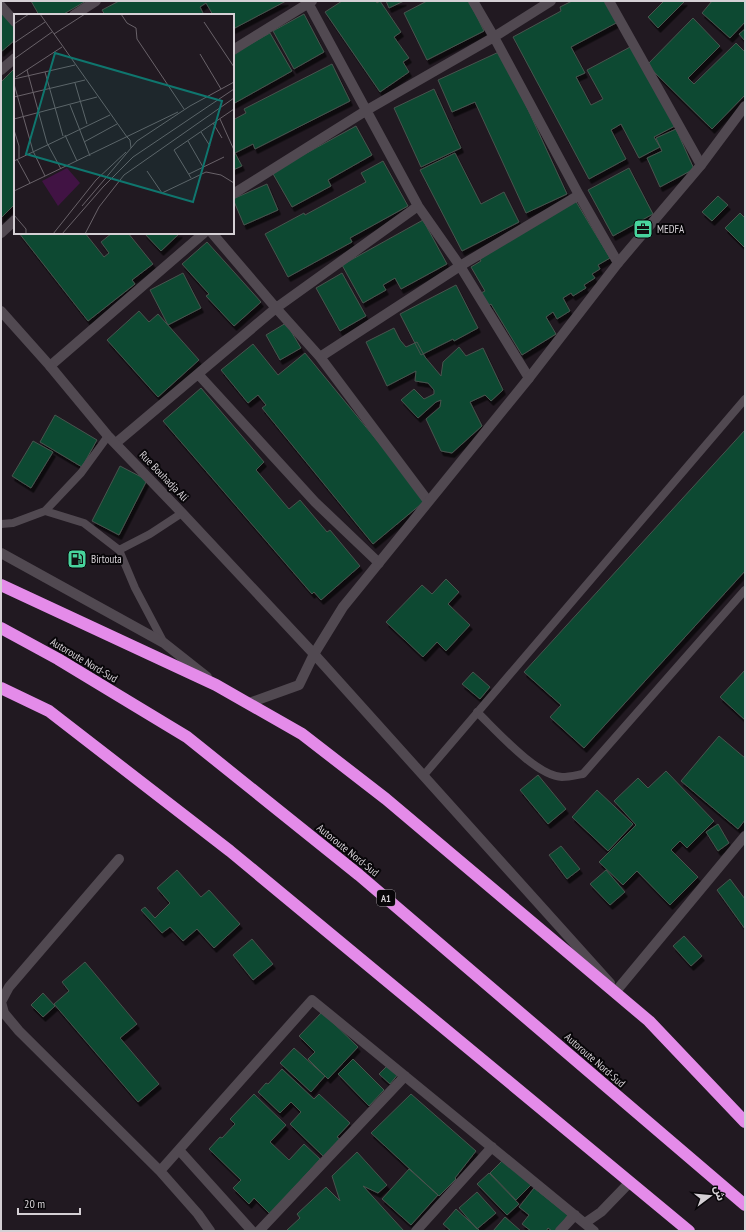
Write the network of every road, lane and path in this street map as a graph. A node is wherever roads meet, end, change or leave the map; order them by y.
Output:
1 (96, 1) edge
2 (473, 1) edge
3 (551, 1) edge
4 (609, 1) edge
5 (309, 2) edge
6 (1, 6) edge
7 (76, 14) edge
8 (14, 21) edge
9 (494, 37) junction
10 (234, 49) edge
11 (14, 59) edge
12 (1, 70) edge
13 (745, 106) edge
14 (367, 110) junction
15 (700, 165) junction
16 (234, 193) edge
17 (579, 195) junction
18 (418, 206) junction
19 (14, 221) edge
20 (1, 233) edge
21 (203, 234) edge
22 (213, 234) edge
23 (618, 263) junction
24 (460, 266) junction
25 (276, 308) junction
26 (1, 311) edge
27 (320, 357) junction
28 (50, 366) junction
29 (198, 374) junction
30 (529, 378) junction
31 (745, 399) edge
32 (112, 440) junction
33 (428, 501) junction
34 (45, 511) junction
35 (182, 513) junction
36 (1, 524) edge
37 (119, 550) junction
38 (1, 553) edge
39 (379, 563) junction
40 (1, 585) edge
41 (745, 590) edge
42 (1, 628) edge
43 (164, 642) junction
44 (314, 654) junction
45 (216, 685) junction
46 (1, 688) edge
47 (248, 704) junction
48 (477, 712) junction
49 (424, 775) junction
50 (745, 836) edge
51 (120, 859) dead end
52 (617, 990) junction
53 (649, 1021) junction
54 (405, 1076) junction
55 (745, 1122) edge
56 (492, 1147) junction
57 (179, 1150) junction
58 (160, 1171) junction
59 (630, 1182) junction
60 (745, 1205) edge
61 (575, 1215) junction
62 (585, 1223) junction
63 (210, 1231) edge
64 (252, 1231) edge
65 (260, 1231) edge
66 (416, 1231) edge
67 (560, 1231) edge
68 (594, 1231) edge
69 (689, 1231) edge

1 - 7 street
2 - 9 street
3 - 9 street
4 - 15 street
5 - 10 street
5 - 14 street
6 - 8 street
9 - 14 street
9 - 17 street
11 - 12 street
13 - 15 street
14 - 16 street
14 - 18 street
15 - 23 street
17 - 23 street
17 - 24 street
18 - 24 street
18 - 25 street
19 - 20 street
21 - 28 street
22 - 25 street
23 - 30 street
24 - 27 street
24 - 30 street
25 - 27 street
25 - 29 street
26 - 28 street, Rue Bouhadja Ali
27 - 33 street
28 - 32 street, Rue Bouhadja Ali
29 - 32 street
29 - 39 street
30 - 33 street
31 - 48 lane
32 - 34 lane
32 - 35 street, Rue Bouhadja Ali
33 - 39 street
34 - 36 lane
34 - 37 lane
35 - 37 lane
35 - 44 street, Rue Bouhadja Ali
37 - 43 lane
38 - 43 street
39 - 44 street
40 - 45 highway
41 - 48 lane
42 - 60 highway, Autoroute Nord-Sud / A1
43 - 45 street
44 - 47 street
44 - 49 street, Rue Bouhadja Ali
45 - 47 highway
46 - 59 highway
47 - 53 highway
48 - 49 lane
49 - 52 street, Rue Bouhadja Ali
50 - 52 street
51 - 58 street
52 - 53 street, Rue Bouhadja Ali
53 - 55 highway
54 - 56 street
54 - 57 street
54 - 65 street
56 - 61 street
56 - 66 street
57 - 58 street
57 - 64 street
58 - 63 street
59 - 62 street
59 - 69 highway
61 - 62 street
61 - 67 street
62 - 68 street

